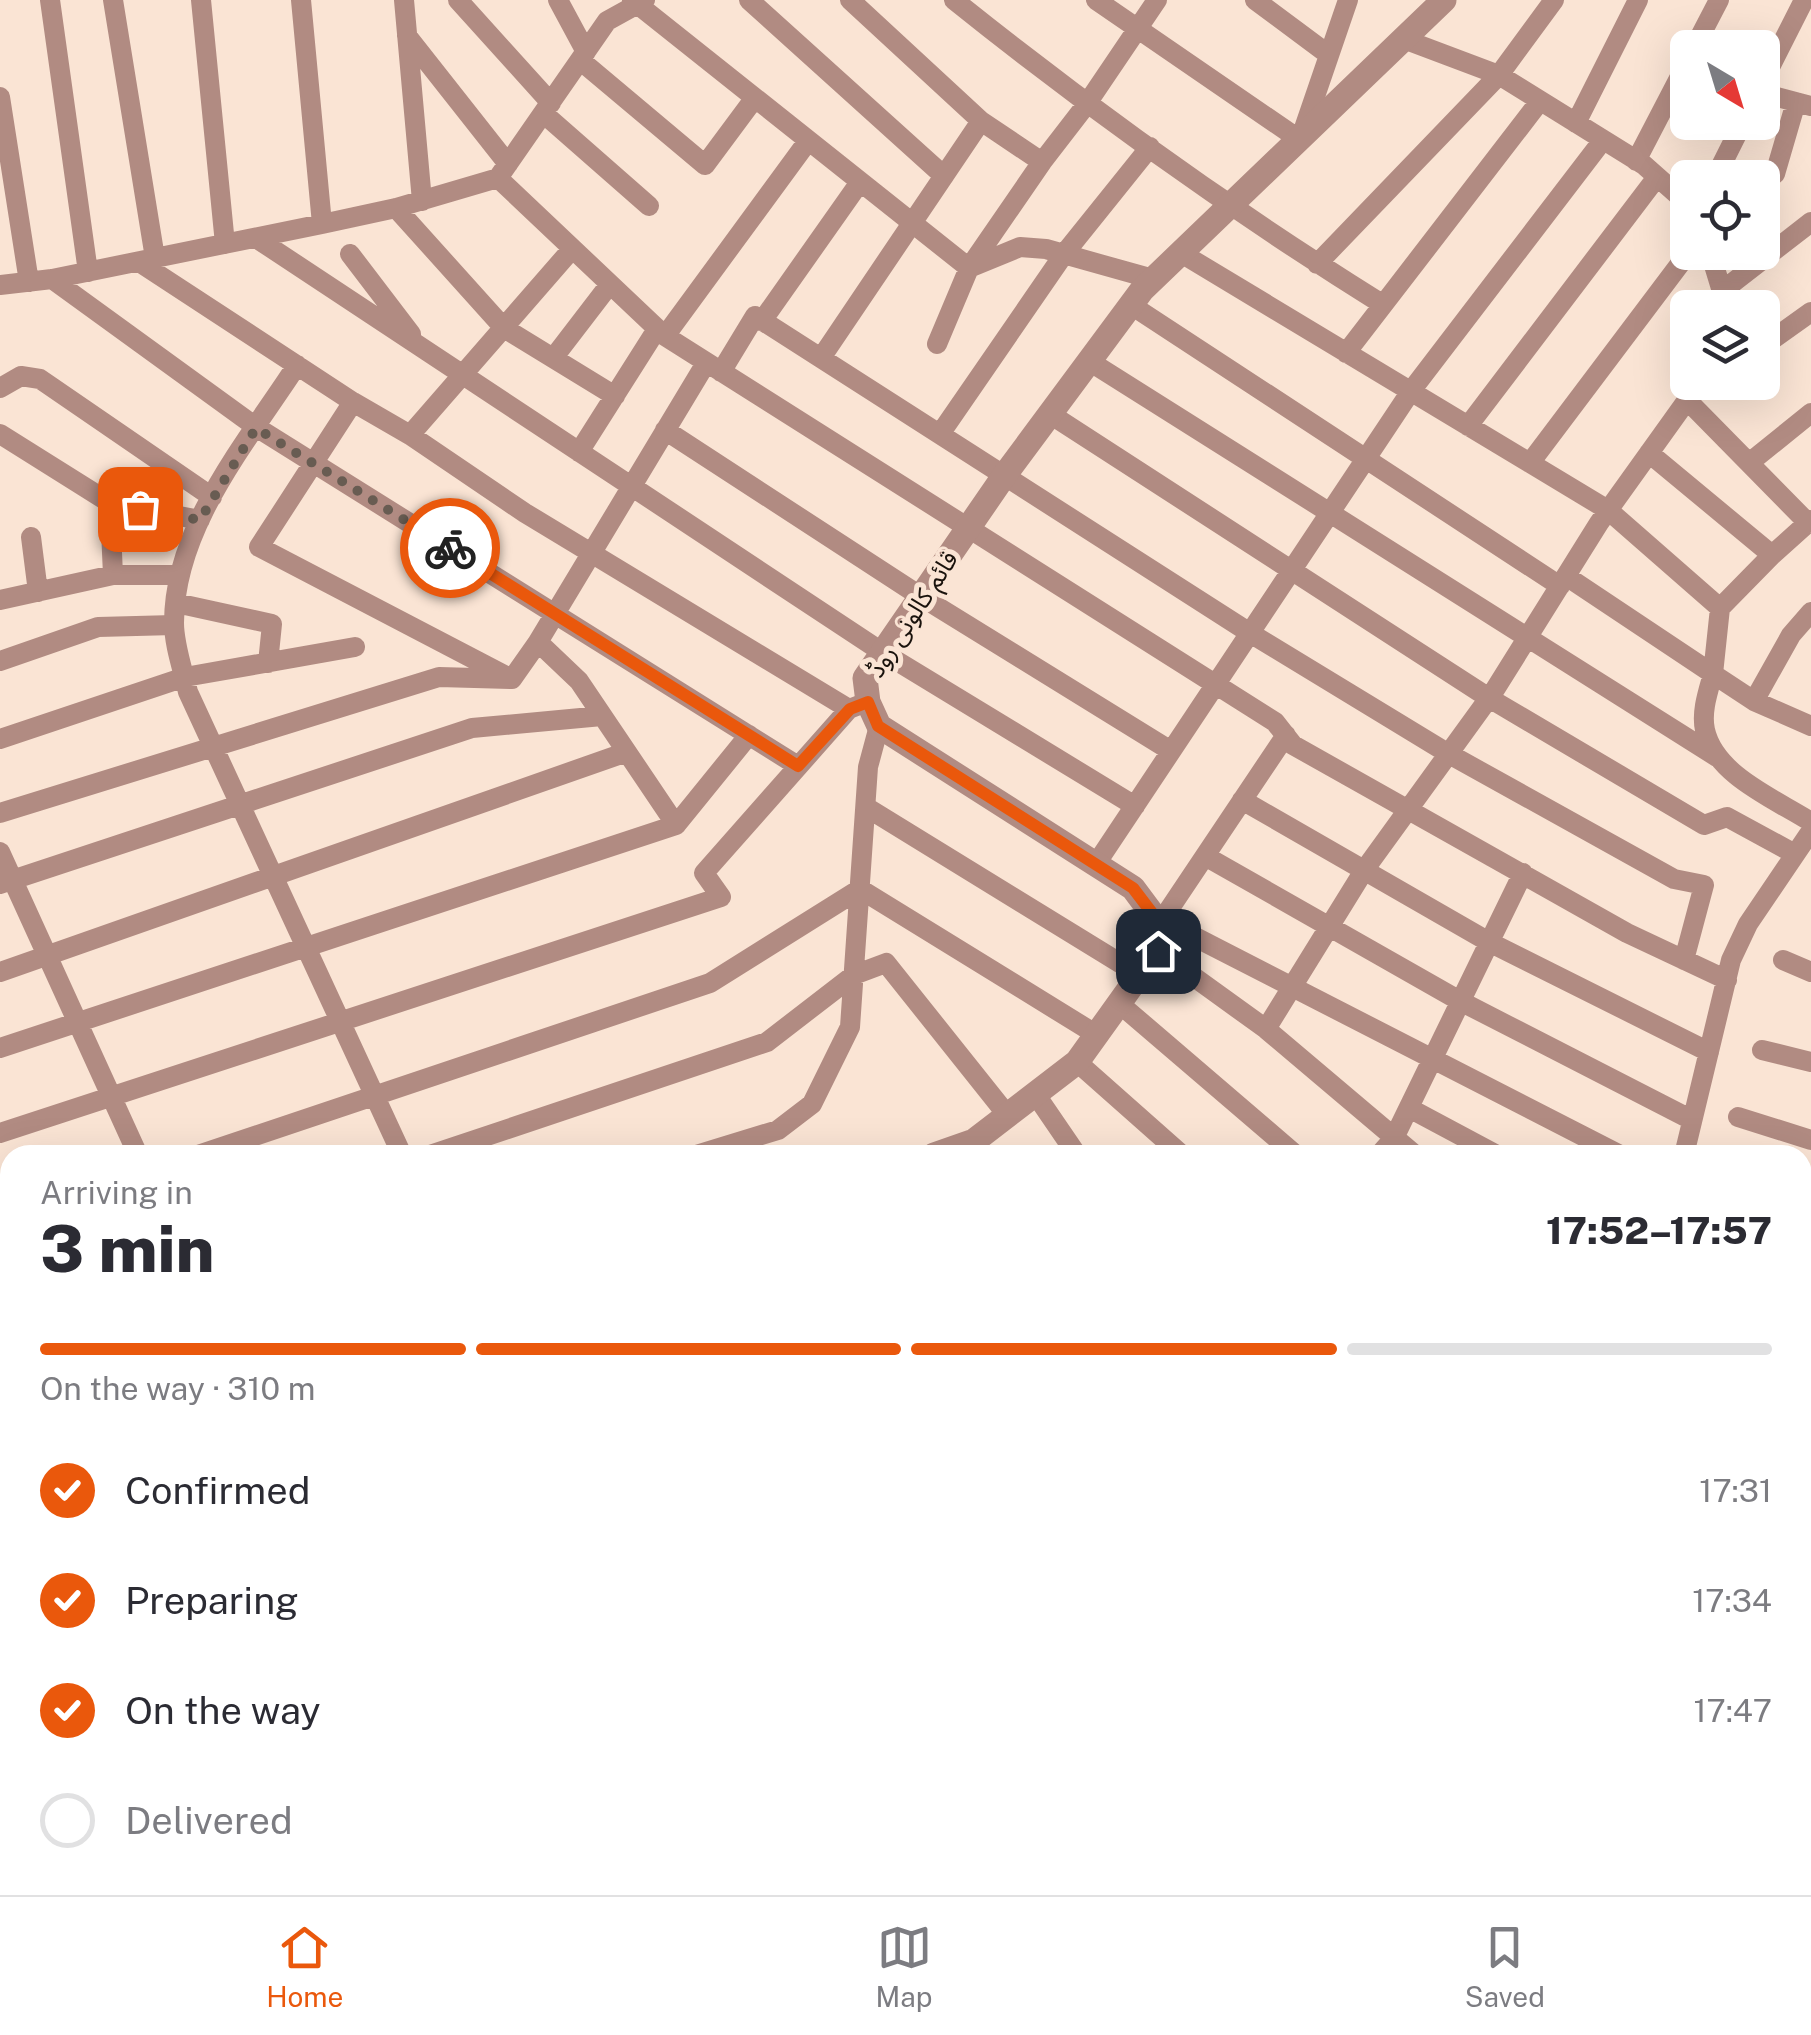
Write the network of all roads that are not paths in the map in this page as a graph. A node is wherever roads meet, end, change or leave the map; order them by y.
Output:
1 (50, 0) edge
2 (112, 0) edge
3 (200, 0) edge
4 (301, 0) edge
5 (404, 0) edge
6 (458, 0) edge
7 (558, 0) edge
8 (750, 0) edge
9 (850, 0) edge
10 (954, 0) edge
11 (1096, 0) edge
12 (1158, 0) edge
13 (1255, 0) edge
14 (1348, 0) edge
15 (1444, 0) edge
16 (1554, 0) edge
17 (1638, 0) edge
18 (1718, 0) edge
19 (1804, 0) edge
20 (638, 2) edge
21 (1137, 28) junction
22 (1703, 30) edge
23 (407, 36) junction
24 (1406, 40) junction
25 (1780, 47) edge
26 (583, 56) junction
27 (1329, 56) junction
28 (1499, 75) junction
29 (1670, 95) edge
30 (0, 97) edge
31 (754, 98) junction
32 (1540, 101) junction
33 (1804, 104) edge
34 (1086, 106) junction
35 (547, 108) junction
36 (982, 120) junction
37 (1576, 123) junction
38 (1300, 140) junction
39 (1603, 140) junction
40 (808, 142) junction
41 (1150, 148) junction
42 (1636, 160) junction
43 (1042, 162) junction
44 (1780, 162) edge
45 (503, 171) junction
46 (944, 176) junction
47 (1657, 177) junction
48 (860, 182) junction
49 (1670, 188) edge
50 (422, 201) junction
51 (649, 206) dead end
52 (1230, 206) junction
53 (396, 208) junction
54 (1811, 222) edge
55 (912, 223) junction
56 (322, 224) junction
57 (256, 238) junction
58 (225, 244) junction
59 (572, 249) junction
60 (1181, 253) junction
61 (350, 254) dead end
62 (1064, 254) junction
63 (147, 260) junction
64 (1317, 264) junction
65 (969, 268) junction
66 (1675, 270) edge
67 (88, 272) junction
68 (1154, 279) junction
69 (52, 280) junction
70 (29, 282) junction
71 (610, 284) junction
72 (0, 285) edge
73 (1735, 290) edge
74 (1131, 304) junction
75 (1382, 304) junction
76 (1811, 312) edge
77 (762, 320) junction
78 (504, 328) junction
79 (661, 333) junction
80 (1780, 334) edge
81 (936, 344) dead end
82 (422, 348) junction
83 (1346, 353) junction
84 (554, 358) junction
85 (821, 358) junction
86 (1090, 361) junction
87 (297, 365) junction
88 (714, 368) junction
89 (462, 375) junction
90 (0, 388) edge
91 (1411, 391) junction
92 (615, 396) junction
93 (1688, 401) joint
94 (353, 402) junction
95 (1811, 413) edge
96 (1050, 414) junction
97 (1468, 426) junction
98 (256, 428) junction
99 (666, 430) junction
100 (0, 434) edge
101 (940, 434) junction
102 (410, 435) junction
103 (579, 452) junction
104 (1650, 453) junction
105 (1366, 460) junction
106 (312, 462) junction
107 (1530, 463) junction
108 (1749, 463) junction
109 (1004, 476) junction
110 (631, 486) junction
111 (212, 497) junction
112 (105, 499) junction
113 (1608, 510) junction
114 (1332, 513) junction
115 (200, 520) junction
116 (1809, 521) edge
117 (967, 529) junction
118 (32, 537) dead end
119 (590, 553) junction
120 (1772, 554) junction
121 (1295, 570) junction
122 (113, 575) junction
123 (179, 575) junction
124 (1563, 581) junction
125 (38, 592) junction
126 (920, 596) junction
127 (0, 600) edge
128 (176, 603) junction
129 (1720, 608) junction
130 (1811, 612) edge
131 (555, 613) junction
132 (174, 625) junction
133 (1250, 633) junction
134 (1527, 638) junction
135 (538, 642) junction
136 (355, 648) dead end
137 (882, 652) junction
138 (0, 661) edge
139 (268, 663) junction
140 (1713, 674) junction
141 (185, 677) junction
142 (512, 679) junction
143 (1216, 684) junction
144 (1489, 698) junction
145 (1754, 701) junction
146 (865, 712) junction
147 (602, 716) junction
148 (1811, 726) edge
149 (749, 735) junction
150 (1286, 735) junction
151 (0, 739) edge
152 (213, 747) junction
153 (1172, 751) junction
154 (627, 752) junction
155 (1449, 754) junction
156 (1717, 758) junction
157 (798, 766) junction
158 (1242, 800) junction
159 (240, 805) junction
160 (1135, 806) junction
161 (866, 807) junction
162 (1410, 808) junction
163 (0, 813) edge
164 (1811, 822) edge
165 (676, 825) junction
166 (1811, 831) edge
167 (0, 852) edge
168 (1795, 854) junction
169 (1204, 856) junction
170 (1096, 864) junction
171 (1365, 871) junction
172 (1522, 873) junction
173 (273, 876) junction
174 (6, 882) edge
175 (860, 889) junction
176 (1329, 927) junction
177 (1162, 936) junction
178 (1489, 942) junction
179 (306, 947) junction
180 (46, 956) junction
181 (1684, 960) junction
182 (1783, 960) dead end
183 (0, 972) edge
184 (1811, 972) edge
185 (854, 975) junction
186 (1141, 976) junction
187 (1727, 980) junction
188 (1292, 986) junction
189 (1460, 1001) junction
190 (1121, 1005) junction
191 (340, 1022) junction
192 (76, 1023) junction
193 (1266, 1029) junction
194 (1096, 1036) junction
195 (0, 1048) edge
196 (1762, 1050) dead end
197 (1709, 1052) junction
198 (1432, 1059) junction
199 (1077, 1062) junction
200 (1811, 1062) edge
201 (1036, 1095) junction
202 (374, 1096) junction
203 (111, 1097) junction
204 (1409, 1108) junction
205 (1008, 1116) junction
206 (1738, 1117) dead end
207 (1692, 1120) junction
208 (0, 1133) edge
209 (1394, 1138) junction
210 (1811, 1140) edge
211 (133, 1145) edge
212 (228, 1145) edge
213 (397, 1145) edge
214 (460, 1145) edge
215 (729, 1145) edge
216 (963, 1145) edge
217 (1070, 1145) edge
218 (1171, 1145) edge
219 (1284, 1145) edge
220 (1388, 1145) edge
221 (1403, 1145) edge
222 (1478, 1145) edge
223 (1600, 1145) edge
224 (1686, 1145) edge

1 - 67 street
2 - 63 street
3 - 58 street
4 - 56 street
5 - 23 street
6 - 35 street
7 - 26 street
8 - 46 street
9 - 36 street
10 - 34 street
11 - 21 street
12 - 21 street
13 - 27 street
14 - 27 street
15 - 24 street, قائم کالونی روڈ
16 - 28 street
17 - 37 street
18 - 22 street
19 - 25 street
20 - 26 street
20 - 31 street
21 - 34 street
21 - 38 street
23 - 45 street
23 - 50 street
24 - 28 street
24 - 38 street, قائم کالونی روڈ
26 - 31 street
26 - 35 street
27 - 38 street
28 - 32 street
28 - 64 street
29 - 42 street
30 - 70 street
31 - 40 street
32 - 37 street
32 - 75 street
33 - 44 street
34 - 41 street
34 - 43 street
35 - 45 street
35 - 51 street
36 - 43 street
36 - 46 street
37 - 39 street
38 - 52 street, قائم کالونی روڈ
39 - 42 street
39 - 91 street
40 - 48 street
40 - 79 street
41 - 52 street
41 - 62 street
42 - 47 street
43 - 65 street
45 - 50 street
45 - 59 street
46 - 55 street
47 - 49 street
47 - 97 street
48 - 55 street
48 - 77 street
50 - 53 street
52 - 60 street, قائم کالونی روڈ
52 - 64 street
53 - 56 street
53 - 78 street
54 - 73 street
55 - 65 street
55 - 85 street
56 - 57 street
57 - 58 street
57 - 82 street
58 - 63 street
59 - 71 street
59 - 78 street
60 - 68 street, قائم کالونی روڈ
60 - 83 street
61 - 82 street
62 - 65 street
62 - 68 street
62 - 101 street
63 - 67 street
63 - 87 street
64 - 75 street
65 - 81 street
66 - 107 street
67 - 69 street
68 - 74 street, قائم کالونی روڈ
69 - 70 street
69 - 98 street
70 - 72 street
71 - 79 street
71 - 84 street
74 - 86 street, قائم کالونی روڈ
74 - 105 street
75 - 83 street
76 - 80 street
77 - 85 street
77 - 88 street
78 - 84 street
78 - 89 street
79 - 88 street
79 - 92 street
82 - 89 street
83 - 91 street
84 - 92 street
85 - 101 street
86 - 96 street, قائم کالونی روڈ
86 - 114 street
87 - 94 street
87 - 98 street
88 - 99 street
88 - 117 street
89 - 102 street
89 - 103 street
90 - 111 street
91 - 97 street
91 - 105 street
92 - 103 street
93 - 104 street
93 - 108 street
94 - 102 street
94 - 106 street
95 - 108 street
96 - 109 street, قائم کالونی روڈ
96 - 121 street
97 - 107 street
98 - 106 street
98 - 111 street
99 - 110 street
99 - 126 street
100 - 112 street
101 - 109 street
102 - 119 street
103 - 110 street
104 - 113 street
104 - 120 street
105 - 114 street
105 - 124 street
106 - 131 street
106 - 142 street
107 - 113 street
108 - 116 street
109 - 117 street, قائم کالونی روڈ
109 - 133 street
110 - 119 street
110 - 137 street
111 - 115 street
112 - 115 street
112 - 122 street
113 - 124 street
113 - 129 street
114 - 121 street
114 - 134 street
115 - 123 street
116 - 120 street
117 - 126 street, قائم کالونی روڈ
117 - 143 street
118 - 125 street
119 - 131 street
119 - 146 street
120 - 129 street
121 - 133 street
121 - 144 street
122 - 123 street
122 - 125 street
123 - 128 street
124 - 134 street
124 - 140 street
125 - 127 street
126 - 137 street, قائم کالونی روڈ
126 - 153 street
128 - 132 street
128 - 139 street
129 - 140 street
130 - 145 street
131 - 135 street
131 - 149 street
132 - 138 street
132 - 141 street
133 - 143 street
133 - 155 street
134 - 144 street
134 - 156 street
135 - 142 street
135 - 147 street
136 - 139 street
137 - 146 street, قائم کالونی روڈ
137 - 160 street
139 - 141 street
140 - 145 street
140 - 156 street
141 - 151 street
141 - 152 street
142 - 152 street
143 - 150 street
143 - 153 street
144 - 155 street
144 - 168 street
145 - 148 street
146 - 157 street
146 - 161 street
146 - 170 street
147 - 154 street
147 - 159 street
149 - 157 street
149 - 165 street
150 - 158 street
150 - 162 street
152 - 159 street
152 - 163 street
153 - 160 street
154 - 165 street
154 - 173 street
155 - 162 street
155 - 181 street
156 - 164 street
157 - 191 street
158 - 169 street
158 - 171 street
159 - 173 street
159 - 174 street
160 - 170 street
161 - 175 street
161 - 186 street
162 - 171 street
162 - 172 street
165 - 179 street
166 - 168 street
167 - 174 street
168 - 187 street
169 - 176 street
169 - 177 street
170 - 177 street
171 - 176 street
171 - 178 street
172 - 178 street
172 - 181 street
173 - 179 street
173 - 180 street
174 - 180 street
175 - 185 street
175 - 194 street
175 - 202 street
176 - 188 street
176 - 189 street
177 - 186 street
177 - 188 street
177 - 193 street
178 - 189 street
178 - 197 street
179 - 191 street
179 - 192 street
180 - 183 street
180 - 192 street
181 - 187 street
182 - 184 street
185 - 205 street
185 - 214 street
185 - 215 street
186 - 190 street
187 - 197 street
188 - 193 street
188 - 198 street
189 - 198 street
189 - 207 street
190 - 194 street
190 - 219 street
191 - 202 street
191 - 203 street
192 - 195 street
192 - 203 street
193 - 209 street
194 - 199 street
196 - 200 street
197 - 207 street
198 - 204 street
198 - 223 street
199 - 201 street
199 - 218 street
201 - 205 street
201 - 217 street
202 - 212 street
202 - 213 street
203 - 208 street
203 - 211 street
204 - 209 street
204 - 222 street
205 - 216 street
206 - 210 street
207 - 224 street
209 - 220 street
209 - 221 street

